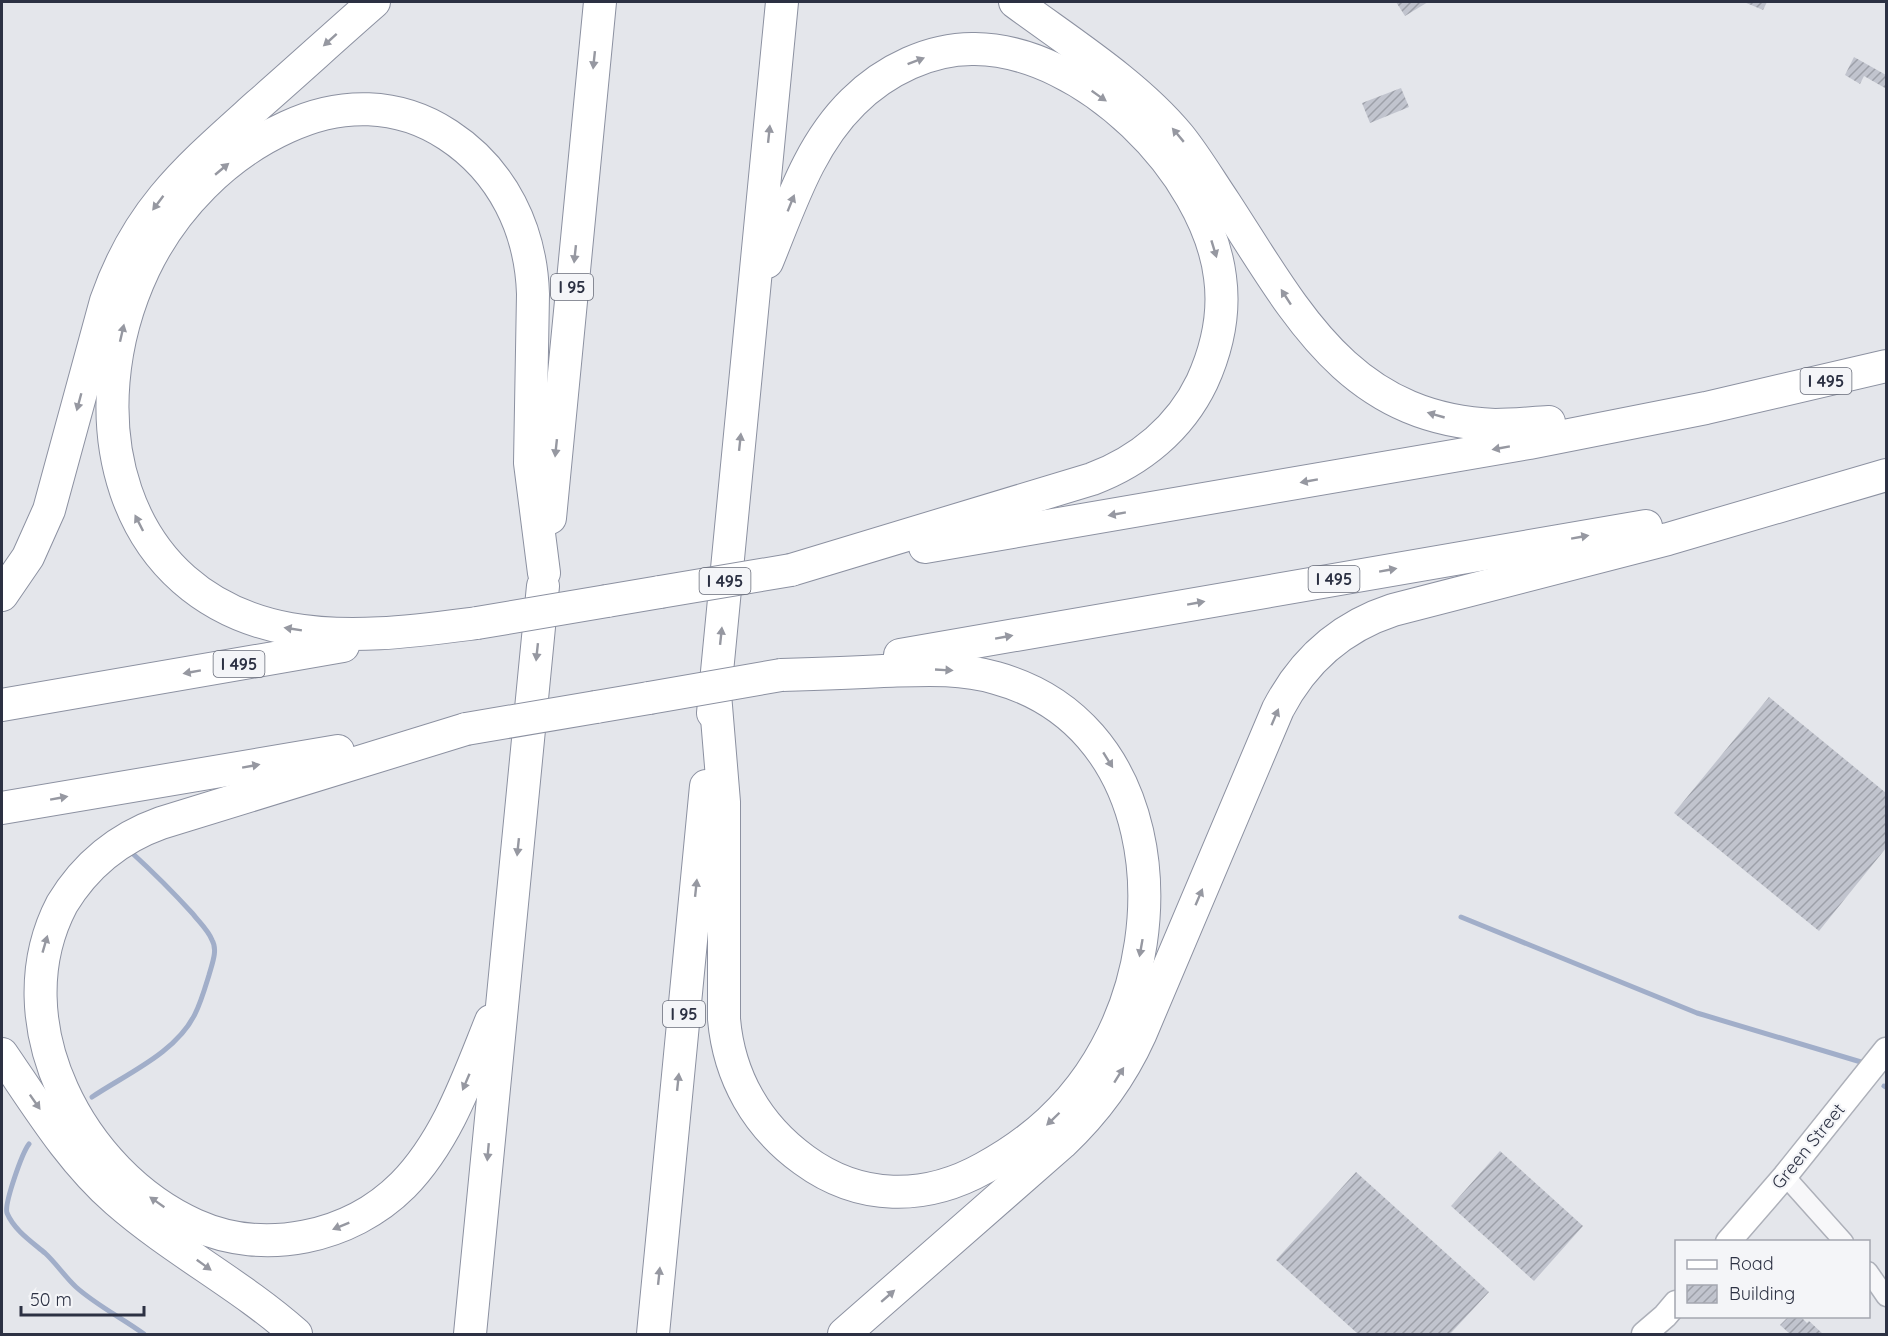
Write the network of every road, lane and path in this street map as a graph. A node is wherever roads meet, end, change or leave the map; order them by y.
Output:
1 (374, 2) edge
2 (600, 2) edge
3 (782, 2) edge
4 (1015, 2) edge
5 (754, 296) junction
6 (1887, 366) edge
7 (1764, 395) junction
8 (1887, 475) edge
9 (791, 570) junction
10 (544, 573) junction
11 (2, 595) edge
12 (477, 623) junction
13 (781, 675) junction
14 (715, 694) junction
15 (2, 705) edge
16 (466, 729) junction
17 (2, 808) edge
18 (504, 989) junction
19 (1887, 1050) edge
20 (2, 1054) edge
21 (1785, 1176) junction
22 (1730, 1240) edge
23 (1842, 1240) edge
24 (1870, 1272) edge
25 (1887, 1297) edge
26 (1675, 1305) edge
27 (296, 1335) edge
28 (470, 1335) edge
29 (653, 1335) edge
30 (844, 1335) edge
31 (1644, 1335) edge

1 -> 11 highway
2 -> 10 highway, I 95
5 -> 3 highway, I 95
7 -> 4 highway
5 -> 9 highway
14 -> 5 highway, I 95
6 - 7 highway, I 495
7 -> 9 highway, I 495
13 -> 8 highway, I 495
30 -> 8 highway
9 - 12 highway, I 495, bridge
12 -> 10 highway
10 -> 18 highway, I 95
12 -> 15 highway, I 495
13 -> 14 highway
13 - 16 highway, I 495, bridge
29 -> 14 highway, I 95
17 -> 16 highway, I 495
18 -> 16 highway
18 -> 28 highway, I 95
19 - 21 main road, Green Street
20 -> 27 highway
21 - 22 main road, Green Street
21 - 23 street
24 - 25 street
26 - 31 main road

